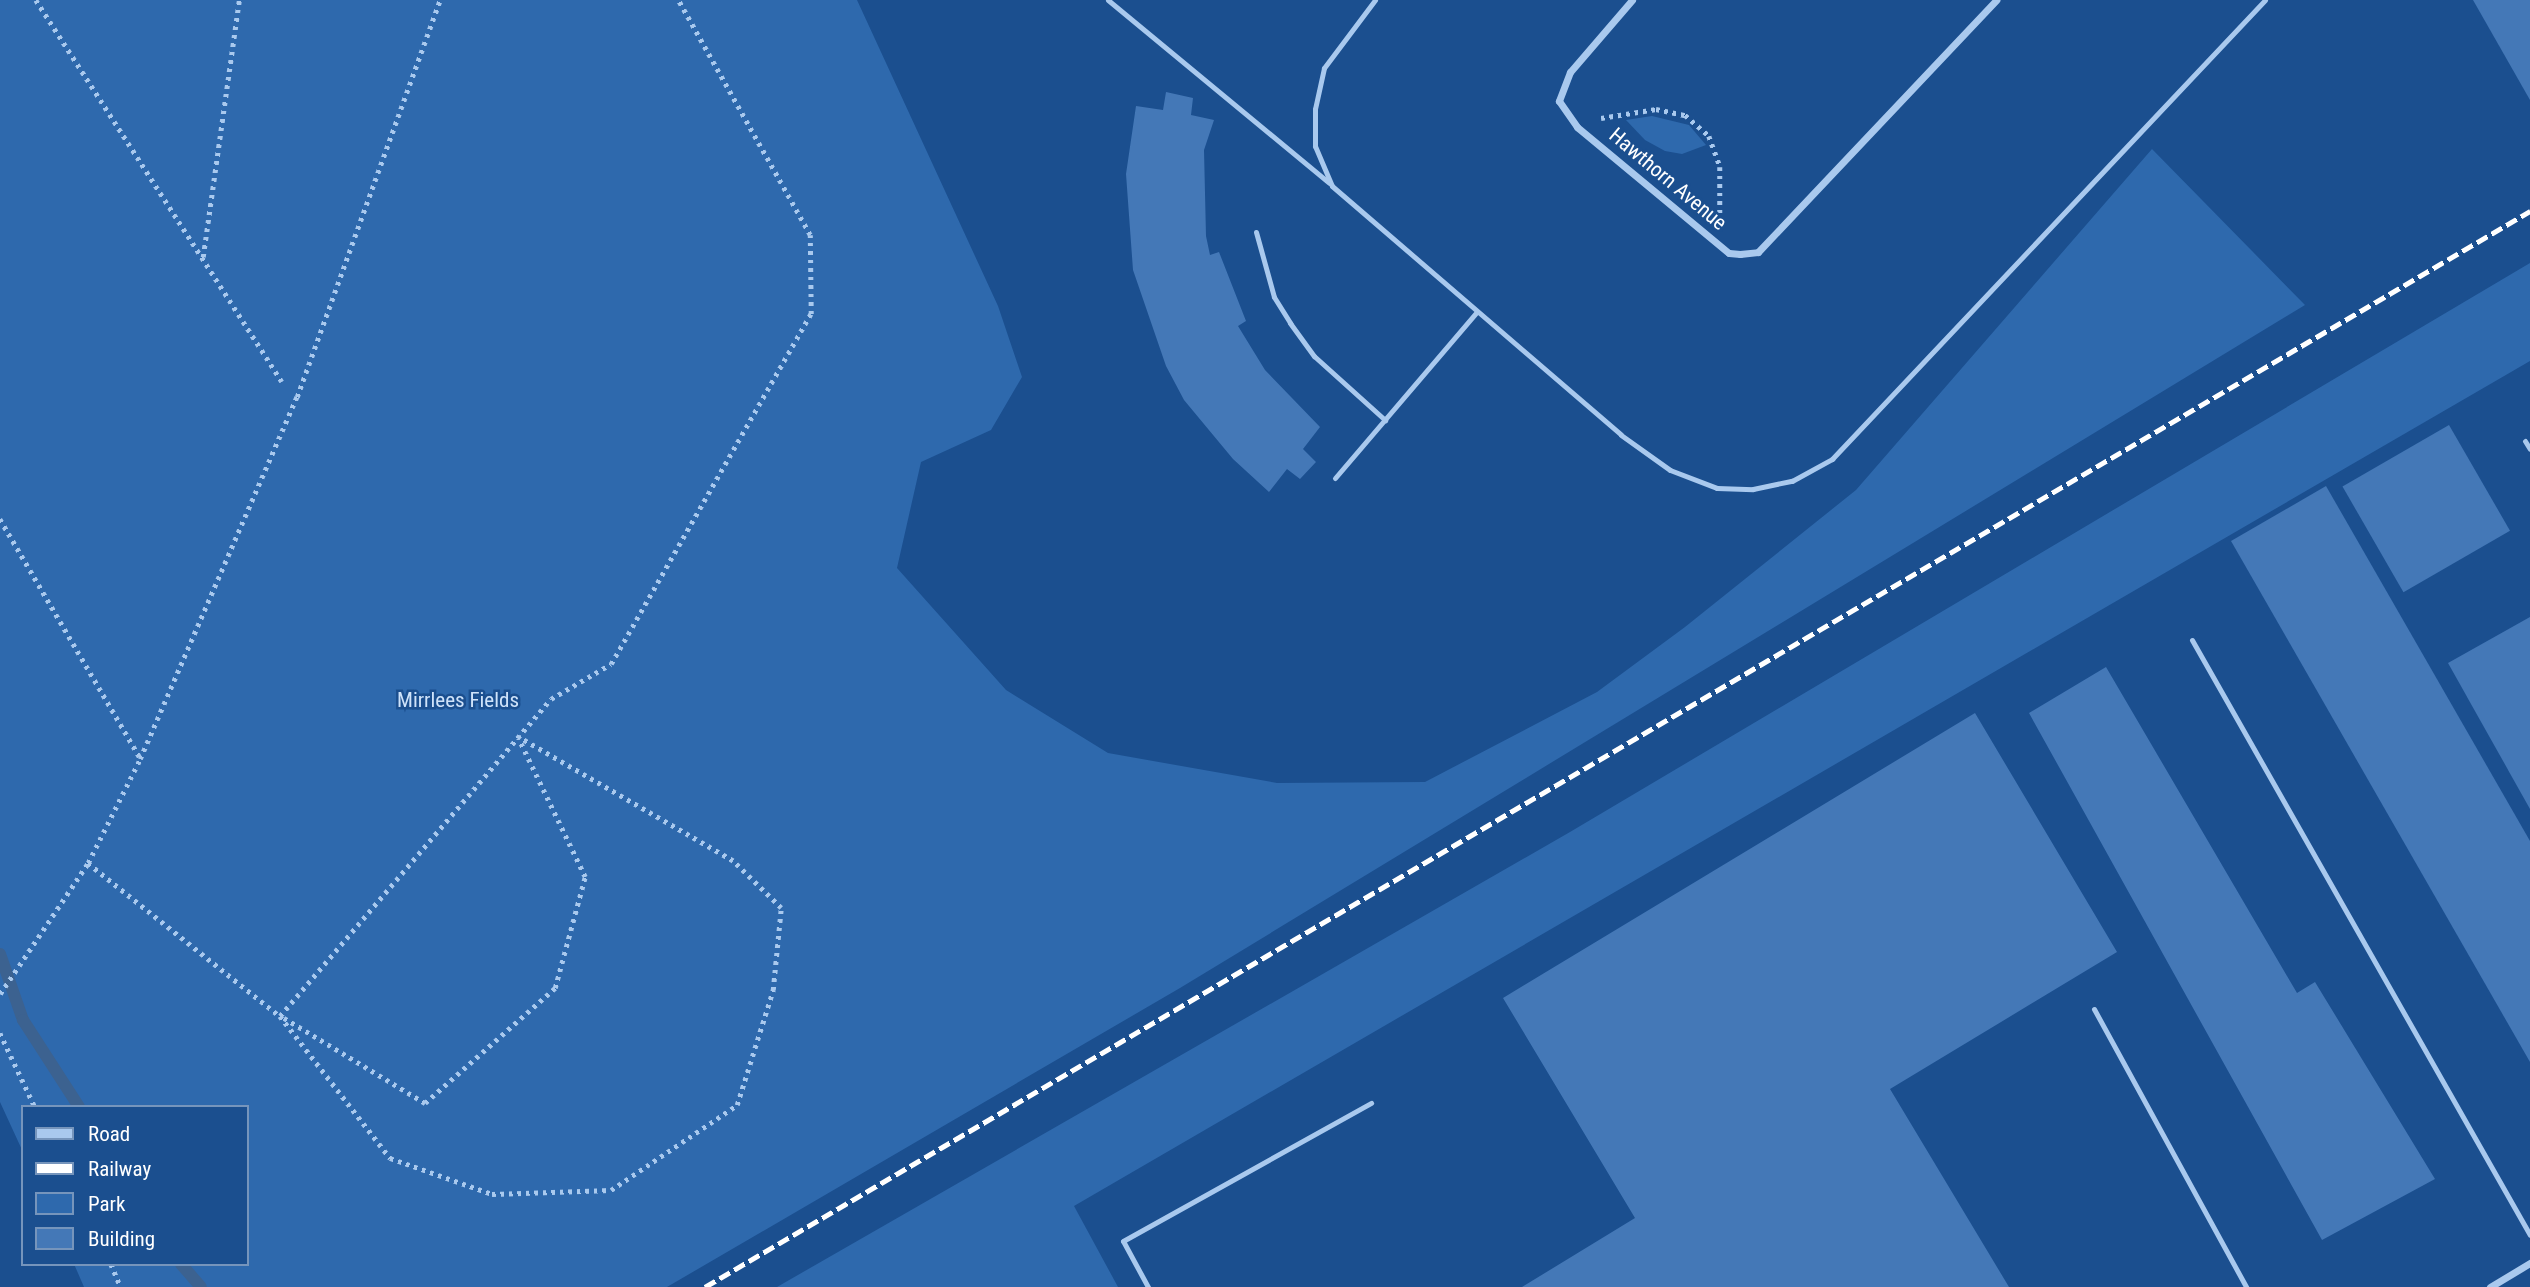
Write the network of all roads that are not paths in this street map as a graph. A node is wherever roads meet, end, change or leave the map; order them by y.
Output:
1 (1108, 0) edge
2 (1375, 0) edge
3 (1632, 0) edge
4 (1996, 0) edge
5 (2265, 0) edge
6 (1332, 186) junction
7 (1256, 232) dead end
8 (1477, 312) junction
9 (1385, 420) junction
10 (2525, 441) dead end
11 (2530, 449) edge
12 (1335, 478) dead end
13 (2192, 640) dead end
14 (2094, 1009) dead end
15 (1371, 1103) dead end
16 (2530, 1235) edge
17 (2530, 1264) edge
18 (1148, 1287) edge
19 (2246, 1287) edge
20 (2490, 1287) edge

1 - 6 lane
2 - 6 lane
3 - 4 street, Hawthorn Avenue
5 - 8 lane
6 - 8 lane
7 - 9 lane
8 - 9 lane
9 - 12 lane
10 - 11 lane
13 - 16 lane
14 - 19 lane
15 - 18 lane
17 - 20 street

